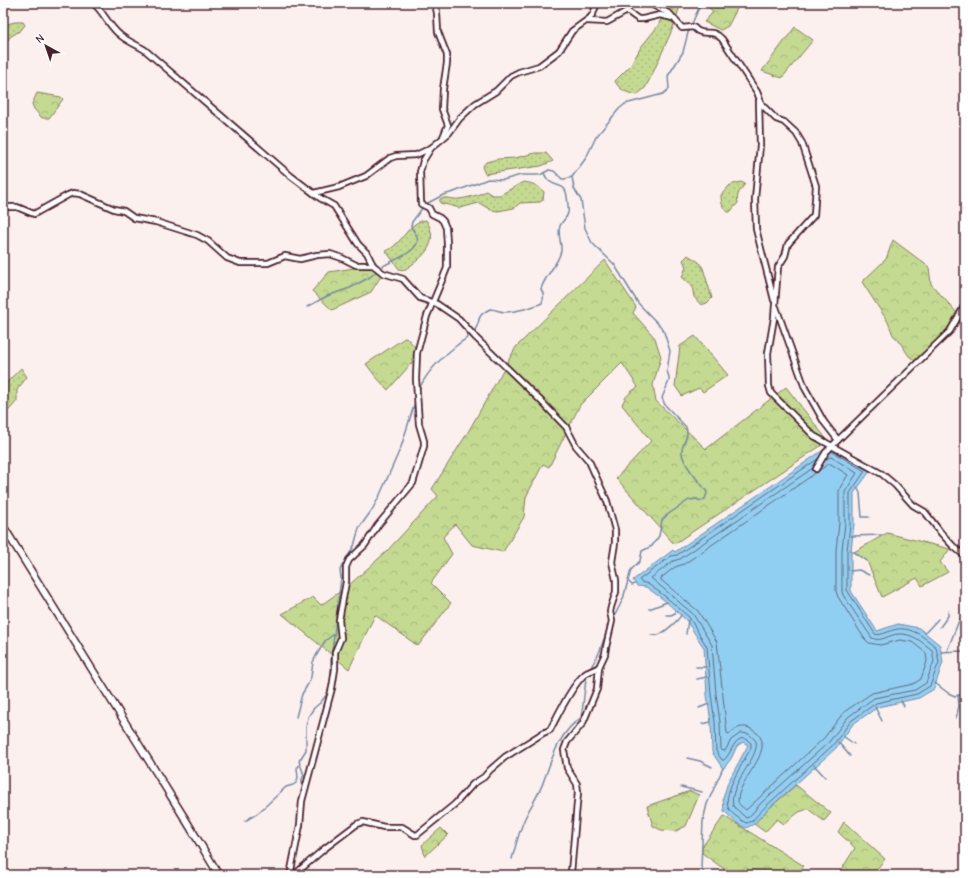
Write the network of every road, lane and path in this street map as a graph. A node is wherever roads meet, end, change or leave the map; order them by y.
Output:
1 (93, 3) edge
2 (435, 3) edge
3 (597, 3) edge
4 (649, 3) edge
5 (673, 18) junction
6 (587, 21) junction
7 (759, 101) junction
8 (441, 140) junction
9 (431, 148) junction
10 (314, 193) junction
11 (3, 207) edge
12 (373, 265) junction
13 (432, 303) junction
14 (775, 304) junction
15 (965, 305) edge
16 (838, 440) junction
17 (832, 446) junction
18 (816, 469) dead end
19 (3, 526) edge
20 (965, 556) edge
21 (599, 667) junction
22 (218, 875) edge
23 (290, 875) edge
24 (294, 875) edge
25 (565, 875) edge

1 - 10 street
2 - 8 street
3 - 6 street
4 - 5 street
5 - 6 street
5 - 7 street
6 - 8 street
7 - 14 street
7 - 14 street
8 - 9 street
9 - 10 street
9 - 13 street
10 - 12 street
11 - 12 street
12 - 13 street
13 - 21 street
13 - 23 street
14 - 16 street
14 - 17 street
15 - 16 street
16 - 17 street
17 - 18 street
17 - 20 street
19 - 22 street
21 - 24 street
21 - 25 street

